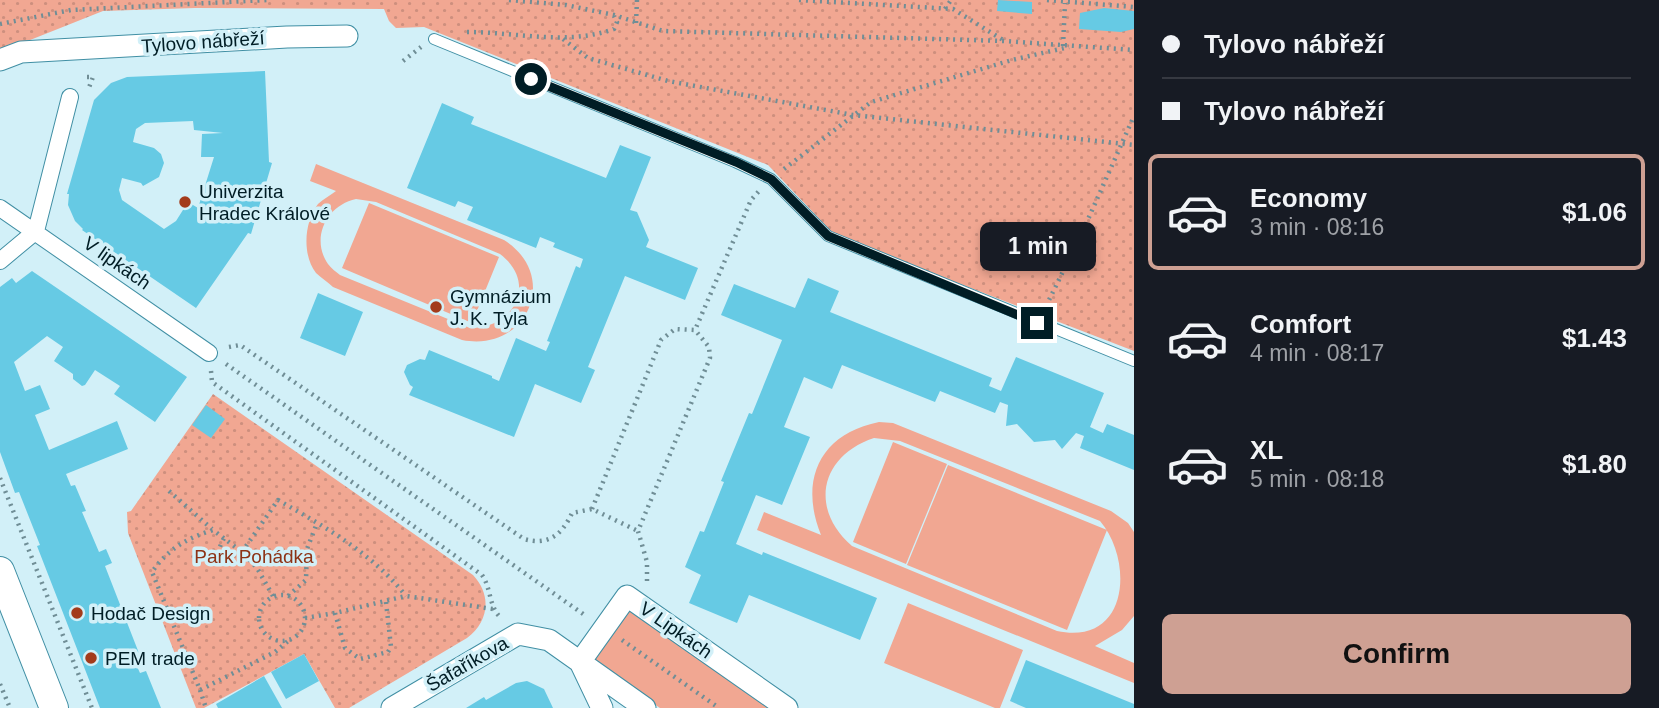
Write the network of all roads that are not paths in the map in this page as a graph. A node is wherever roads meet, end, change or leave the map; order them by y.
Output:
1 (347, 36) dead end
2 (435, 39) road end
3 (0, 60) edge
4 (70, 97) dead end
5 (0, 208) edge
6 (36, 231) junction
7 (0, 261) edge
8 (209, 353) road end
9 (1134, 361) edge
10 (0, 571) edge
11 (580, 662) junction
12 (54, 708) edge
13 (392, 708) edge
14 (602, 708) edge
15 (645, 708) edge
16 (787, 708) edge

1 - 3 street, Tylovo nábřeží
2 - 9 lane
4 - 6 street
5 - 6 street, V lipkách
6 - 7 street
6 - 8 street, V lipkách
10 - 12 street
11 - 13 street, Šafaříkova
11 - 14 street
11 - 15 street
11 - 16 street, V Lipkách

